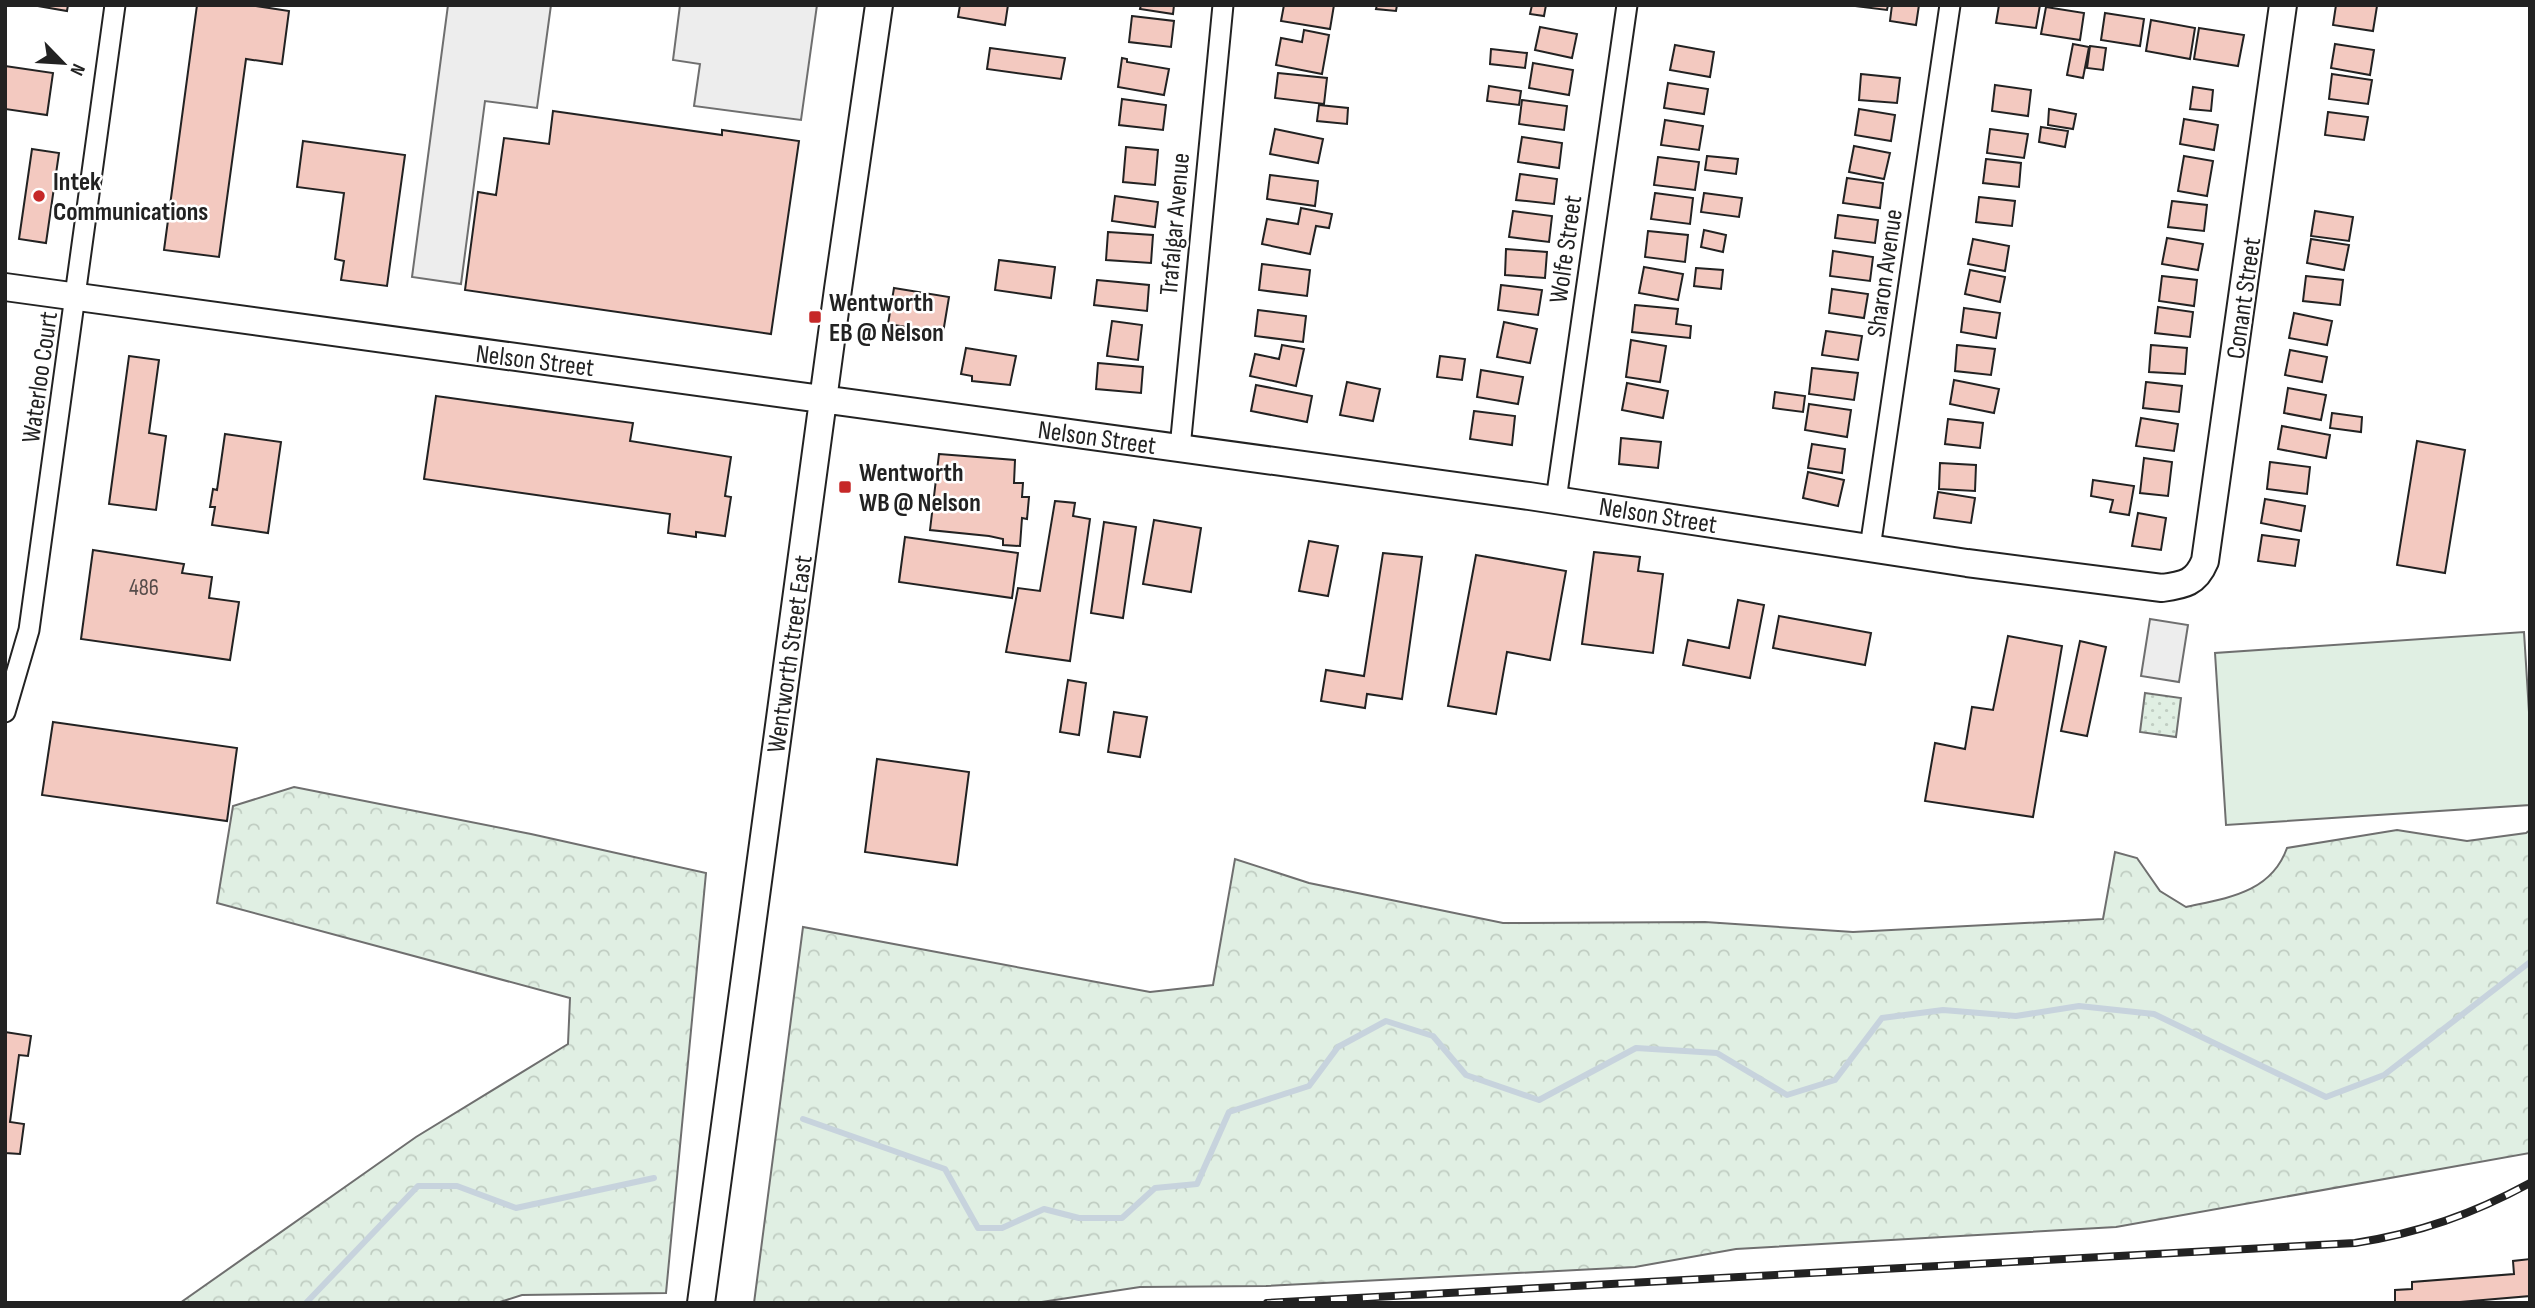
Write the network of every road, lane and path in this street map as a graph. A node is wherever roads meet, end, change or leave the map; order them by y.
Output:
1 (115, 5) edge
2 (879, 5) edge
3 (1223, 5) edge
4 (1627, 5) edge
5 (1950, 5) edge
6 (2283, 5) edge
7 (5, 287) edge
8 (77, 297) junction
9 (824, 398) junction
10 (1180, 448) junction
11 (1556, 500) junction
12 (1870, 548) junction
13 (2188, 583) joint
14 (5, 712) edge
15 (701, 1303) edge

1 - 8 street, Waterloo Court
2 - 9 street, Wentworth Street East
3 - 10 street, Trafalgar Avenue
4 - 11 street, Wolfe Street
5 - 12 street, Sharon Avenue
6 - 13 street, Conant Street
7 - 8 street, Nelson Street
8 - 9 street, Nelson Street
8 - 14 street, Waterloo Court
9 - 10 street, Nelson Street
9 - 15 street, Wentworth Street East
10 - 11 street, Nelson Street
11 - 12 street, Nelson Street
12 - 13 street, Nelson Street

